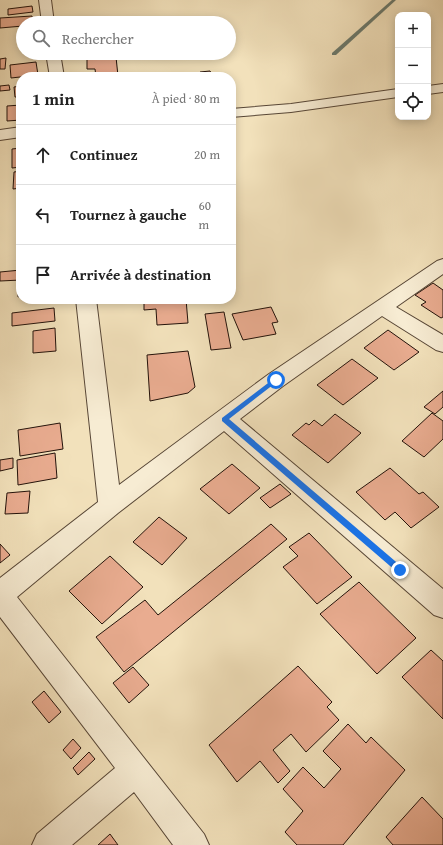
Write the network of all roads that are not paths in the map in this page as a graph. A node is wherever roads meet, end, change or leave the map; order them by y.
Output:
1 (45, 0) edge
2 (47, 16) edge
3 (54, 60) edge
4 (56, 72) edge
5 (443, 88) edge
6 (431, 90) edge
7 (395, 93) edge
8 (236, 113) edge
9 (16, 133) edge
10 (0, 135) edge
11 (443, 265) edge
12 (87, 304) edge
13 (382, 307) junction
14 (443, 345) edge
15 (225, 419) junction
16 (110, 506) junction
17 (0, 595) edge
18 (443, 606) edge
19 (136, 770) junction
20 (48, 845) edge
21 (193, 845) edge

1 - 2 street
3 - 4 street
5 - 6 street
7 - 8 street
9 - 10 street
11 - 13 street
12 - 16 street
13 - 14 street
13 - 15 street
15 - 16 street
15 - 18 street
16 - 17 street
17 - 19 street
19 - 20 street
19 - 21 street

